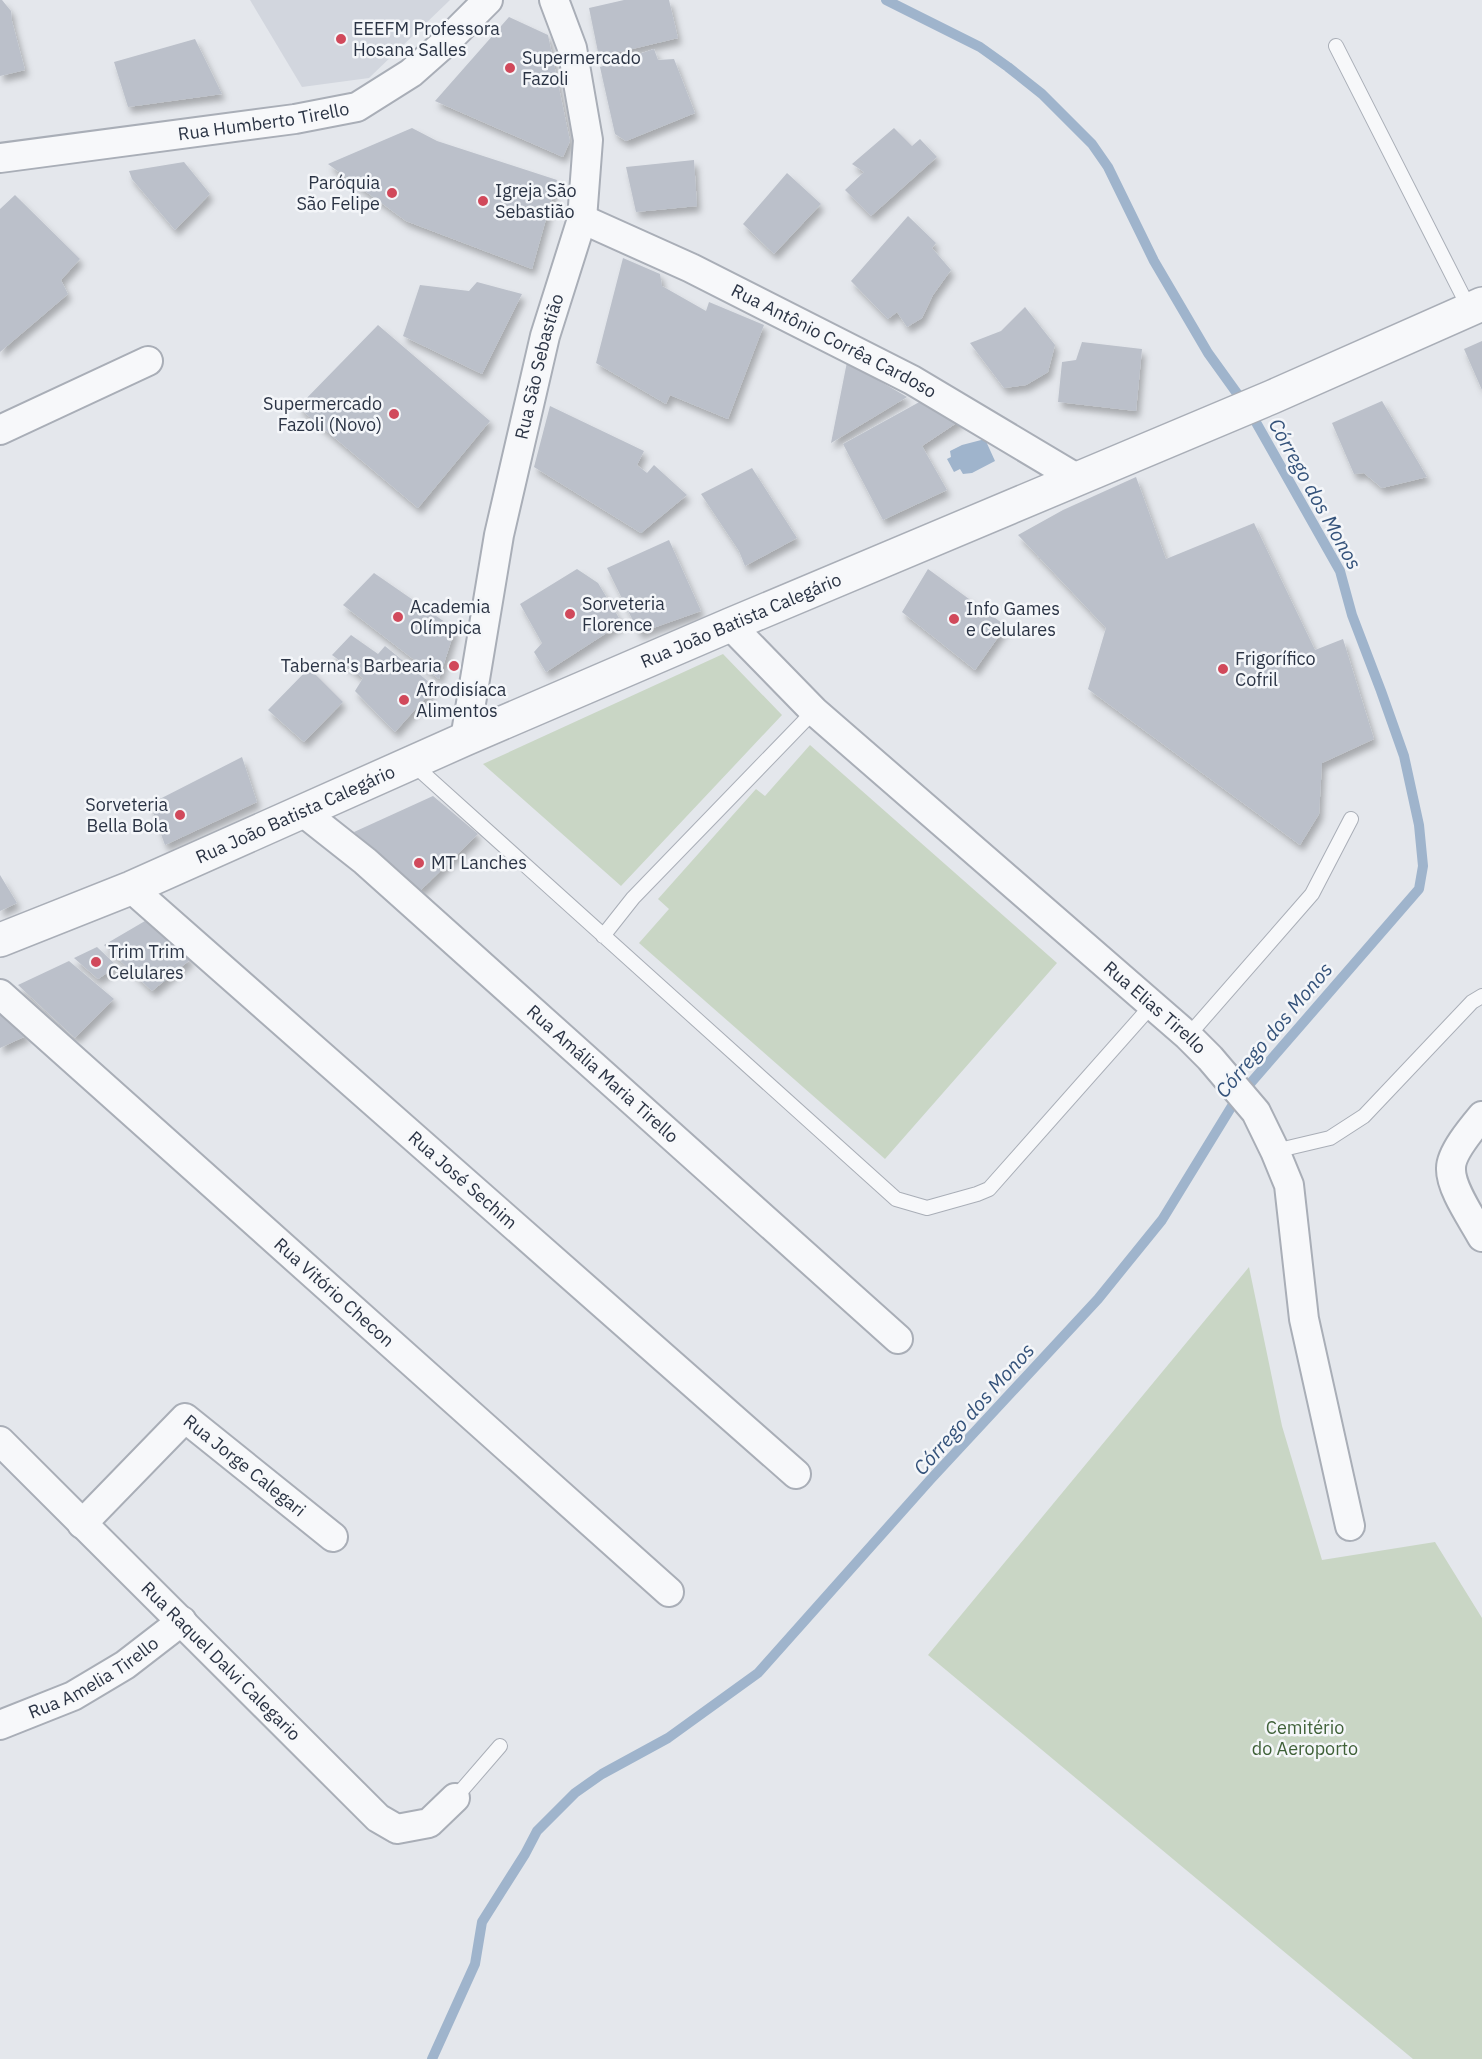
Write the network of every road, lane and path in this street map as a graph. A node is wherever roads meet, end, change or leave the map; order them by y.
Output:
1 (488, 0) edge
2 (554, 0) edge
3 (1336, 46) dead end
4 (0, 159) edge
5 (582, 219) junction
6 (1475, 306) edge
7 (148, 361) dead end
8 (0, 430) edge
9 (1078, 479) junction
10 (729, 625) junction
11 (814, 711) junction
12 (465, 739) junction
13 (412, 763) junction
14 (303, 812) junction
15 (1351, 819) dead end
16 (131, 888) junction
17 (603, 936) junction
18 (0, 940) edge
19 (0, 993) edge
20 (1482, 996) edge
21 (1152, 1005) junction
22 (1188, 1036) junction
23 (1482, 1116) edge
24 (1275, 1151) junction
25 (1482, 1237) edge
26 (898, 1339) dead end
27 (0, 1441) edge
28 (796, 1474) dead end
29 (82, 1524) junction
30 (1350, 1526) dead end
31 (333, 1537) dead end
32 (669, 1592) dead end
33 (182, 1621) junction
34 (0, 1725) edge
35 (500, 1746) dead end
36 (455, 1798) joint

1 - 4 street, Rua Humberto Tirello
2 - 5 street, Rua São Sebastião
3 - 6 lane
5 - 9 street, Rua Antônio Corrêa Cardoso
5 - 12 street, Rua São Sebastião
6 - 9 street, Rua João Batista Calegário
7 - 8 street
9 - 10 street, Rua João Batista Calegário
10 - 11 street, Rua Elias Tirello
10 - 12 street, Rua João Batista Calegário
11 - 17 lane
11 - 21 street, Rua Elias Tirello
12 - 13 street, Rua João Batista Calegário
13 - 14 street, Rua João Batista Calegário
13 - 17 lane
14 - 16 street, Rua João Batista Calegário
14 - 26 street, Rua Amália Maria Tirello
15 - 22 lane
16 - 18 street, Rua João Batista Calegário
16 - 28 street, Rua José Sechim
17 - 21 lane
19 - 32 street, Rua Vitório Checon
20 - 24 lane
21 - 22 street, Rua Elias Tirello
22 - 24 street, Rua Elias Tirello
23 - 25 street
24 - 30 street, Rua Elias Tirello
27 - 29 street, Rua Raquel Dalvi Calegario
29 - 31 street, Rua Jorge Calegari
29 - 33 street, Rua Raquel Dalvi Calegario
33 - 34 street, Rua Amelia Tirello
33 - 36 street, Rua Raquel Dalvi Calegario
35 - 36 lane

